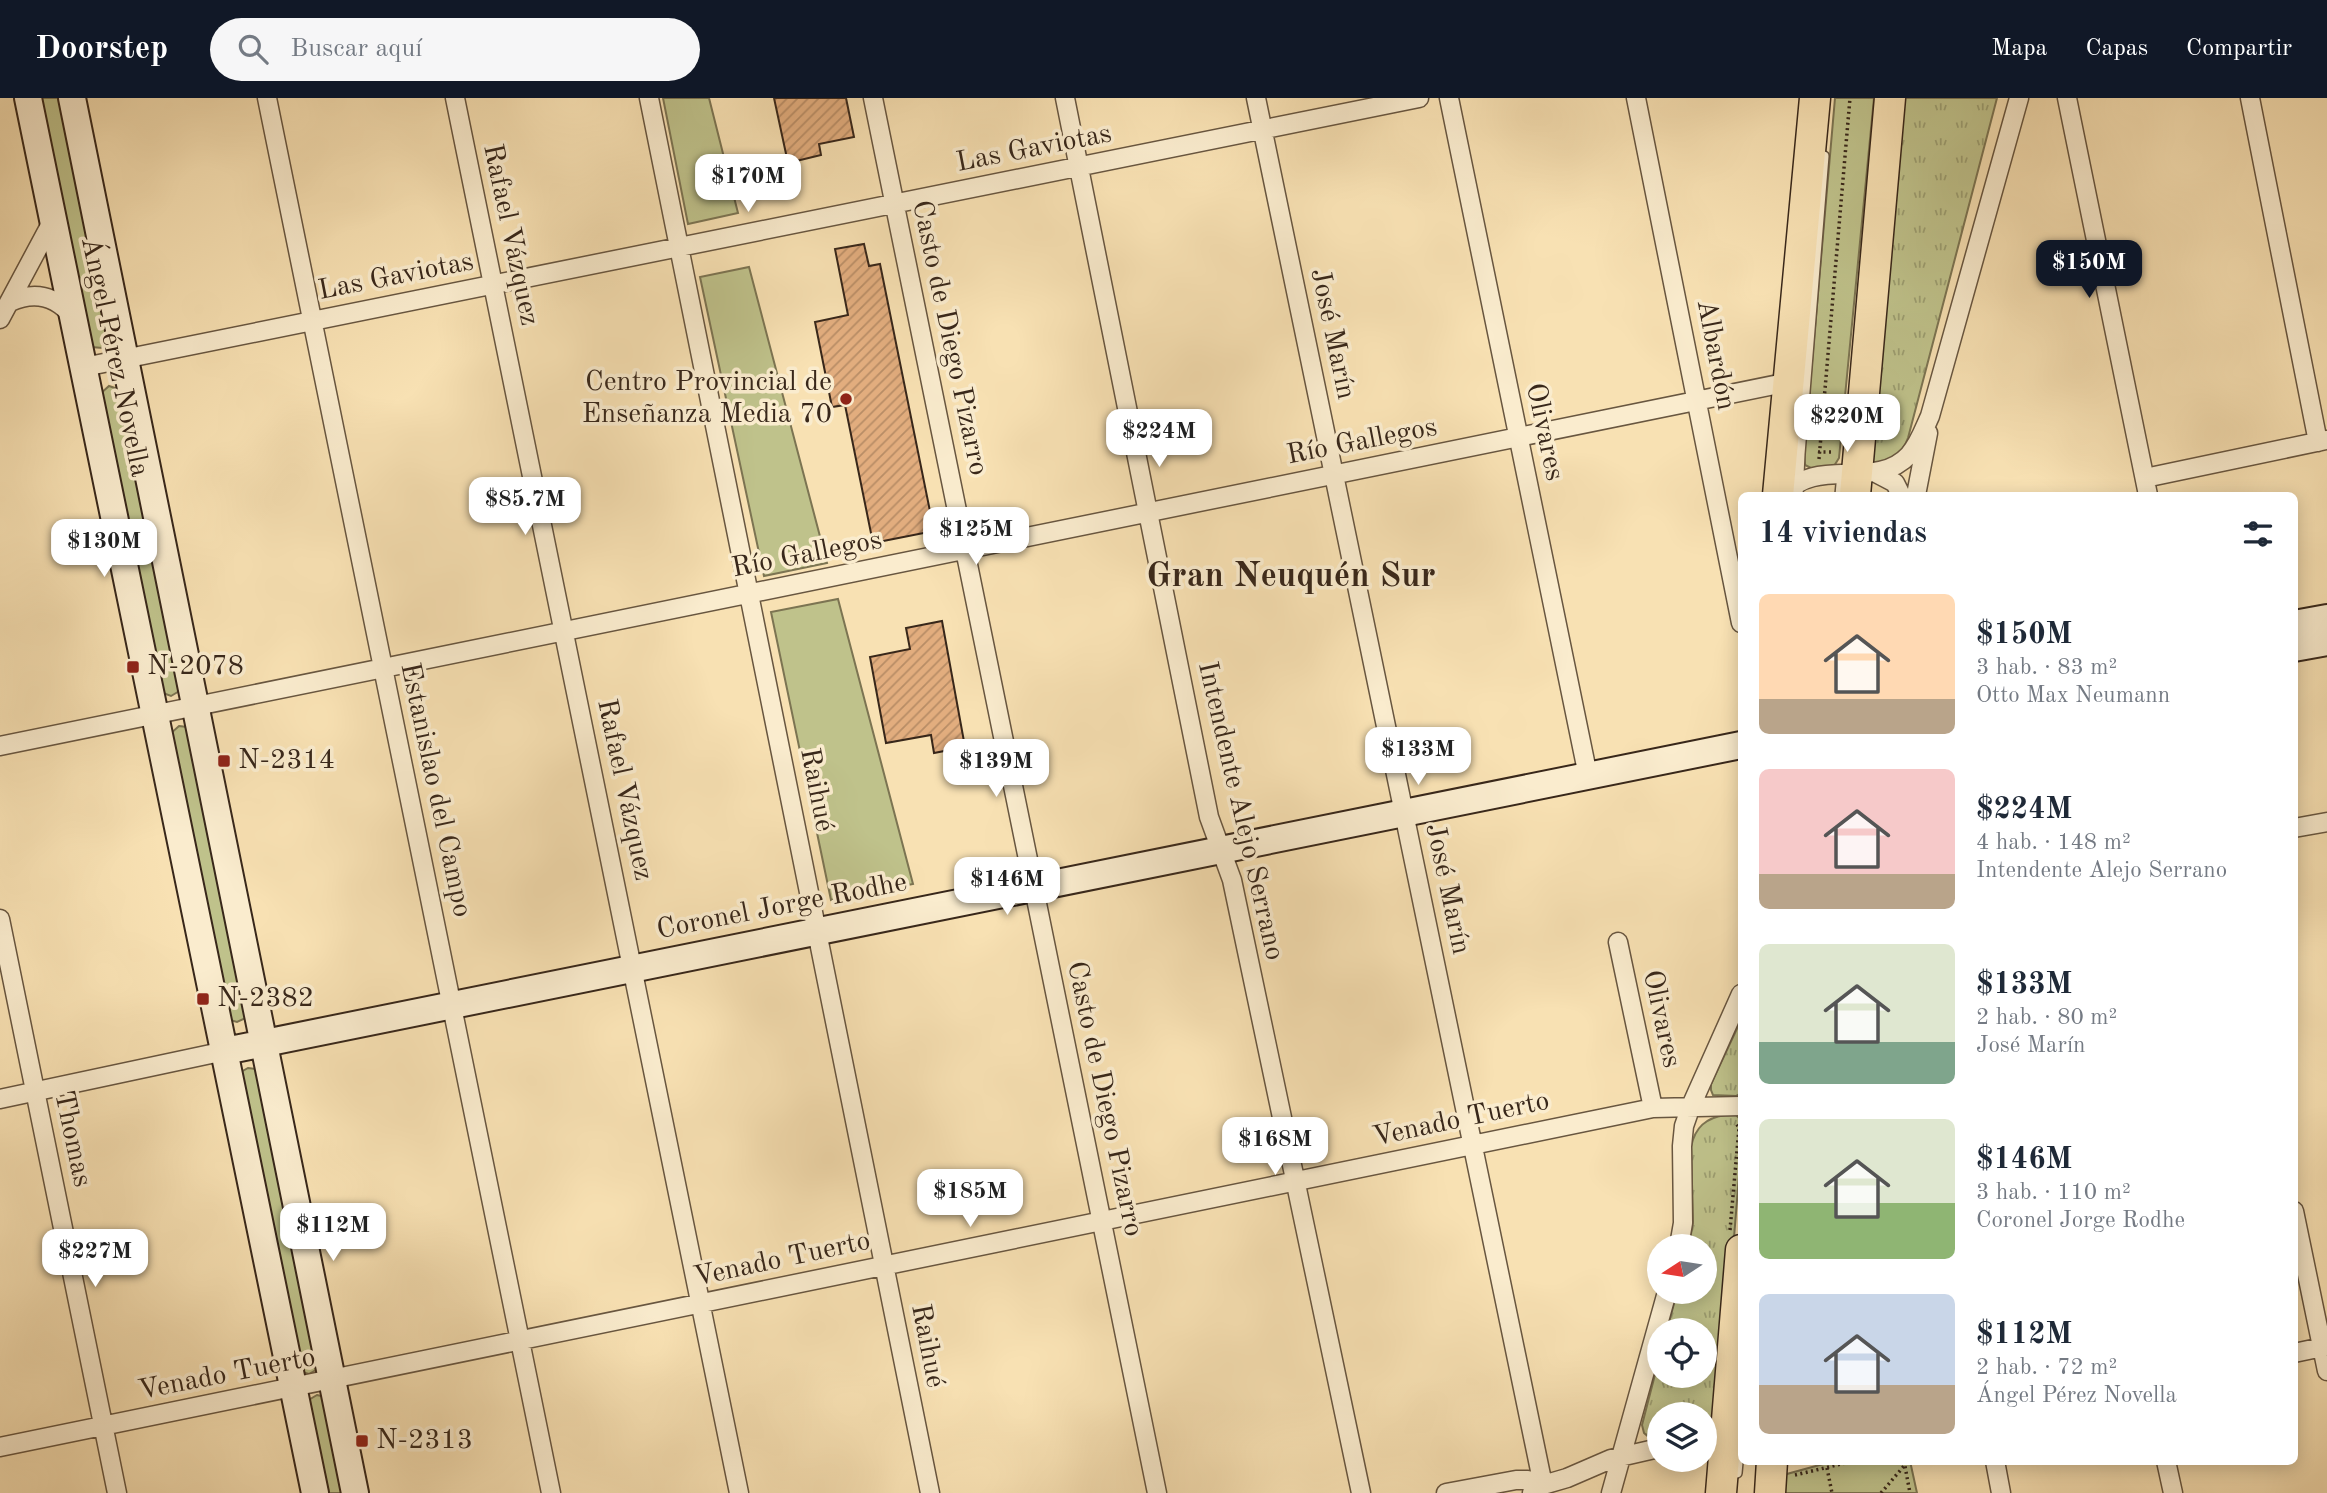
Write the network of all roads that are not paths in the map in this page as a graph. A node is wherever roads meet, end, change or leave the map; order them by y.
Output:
1 (28, 98) edge
2 (72, 98) edge
3 (268, 98) edge
4 (455, 98) edge
5 (649, 98) edge
6 (873, 98) edge
7 (1065, 98) edge
8 (1256, 98) edge
9 (1419, 98) edge
10 (1450, 98) edge
11 (1636, 98) edge
12 (1815, 98) edge
13 (1890, 98) edge
14 (2018, 98) edge
15 (2067, 98) edge
16 (2250, 98) edge
17 (1263, 130) junction
18 (1826, 139) dead end
19 (1078, 167) junction
20 (895, 204) junction
21 (53, 220) junction
22 (679, 247) junction
23 (493, 285) junction
24 (10, 302) junction
25 (0, 319) edge
26 (74, 319) junction
27 (313, 321) junction
28 (125, 359) junction
29 (84, 367) junction
30 (1789, 382) junction
31 (1698, 401) junction
32 (1930, 416) junction
33 (1518, 437) junction
34 (2322, 441) edge
35 (1334, 474) junction
36 (1850, 475) edge
37 (2147, 486) edge
38 (1792, 491) edge
39 (1900, 492) edge
40 (1917, 492) edge
41 (1148, 512) junction
42 (965, 550) junction
43 (749, 593) junction
44 (1738, 608) edge
45 (2327, 618) edge
46 (2298, 623) edge
47 (564, 631) junction
48 (2327, 642) edge
49 (2298, 647) edge
50 (383, 668) junction
51 (196, 706) junction
52 (156, 714) junction
53 (0, 746) edge
54 (1738, 746) edge
55 (1588, 776) junction
56 (1404, 813) junction
57 (2327, 822) edge
58 (2298, 827) edge
59 (1221, 850) junction
60 (1034, 888) junction
61 (0, 919) edge
62 (817, 932) junction
63 (1618, 942) dead end
64 (633, 969) junction
65 (1738, 1001) edge
66 (452, 1005) junction
67 (264, 1043) junction
68 (225, 1051) junction
69 (35, 1092) junction
70 (0, 1100) edge
71 (1738, 1105) edge
72 (1691, 1106) junction
73 (1653, 1108) junction
74 (1473, 1145) junction
75 (1295, 1181) junction
76 (1102, 1222) junction
77 (2298, 1229) edge
78 (1680, 1234) edge
79 (884, 1266) junction
80 (1738, 1302) edge
81 (701, 1304) junction
82 (1664, 1304) edge
83 (520, 1341) junction
84 (2325, 1347) edge
85 (2298, 1352) edge
86 (2327, 1371) edge
87 (332, 1380) junction
88 (294, 1388) junction
89 (104, 1426) junction
90 (1730, 1442) edge
91 (0, 1447) edge
92 (1647, 1450) edge
93 (1623, 1455) junction
94 (1996, 1465) edge
95 (2167, 1465) edge
96 (1537, 1489) edge
97 (1729, 1489) edge
98 (117, 1493) edge
99 (315, 1493) edge
100 (355, 1493) edge
101 (551, 1493) edge
102 (739, 1493) edge
103 (930, 1493) edge
104 (1157, 1493) edge
105 (1361, 1493) edge
106 (1446, 1493) edge
107 (1611, 1493) edge
108 (2001, 1493) edge
109 (2173, 1493) edge

1 - 21 main road, Ángel Pérez Novella
2 - 28 main road, Ángel Pérez Novella
3 - 27 street, Estanislao del Campo
4 - 23 street, Rafael Vázquez
5 - 22 street, Raihué
6 - 20 street, Casto de Diego Pizarro
7 - 19 street, Intendente Alejo Serrano
8 - 17 street, José Marín
9 - 17 street, Las Gaviotas
10 - 33 street, Olivares
11 - 31 street, Albardón
12 - 30 main road
13 - 36 main road
14 - 32 street
15 - 37 street
16 - 34 street
17 - 19 street, Las Gaviotas
17 - 35 street, José Marín
18 - 38 lane
19 - 20 street, Las Gaviotas
19 - 41 street, Intendente Alejo Serrano
20 - 22 street, Las Gaviotas
20 - 42 street, Casto de Diego Pizarro
21 - 24 street
21 - 26 main road, Ángel Pérez Novella
22 - 23 street, Las Gaviotas
22 - 43 street, Raihué
23 - 27 street, Las Gaviotas
23 - 47 street, Rafael Vázquez
24 - 25 street
24 - 26 street
26 - 29 main road, Ángel Pérez Novella
27 - 28 street, Las Gaviotas
27 - 50 street, Estanislao del Campo
28 - 29 street, Las Gaviotas
28 - 51 main road, Ángel Pérez Novella
29 - 52 main road, Ángel Pérez Novella
30 - 31 street, Río Gallegos
30 - 38 main road
31 - 33 street, Río Gallegos
31 - 44 street, Albardón
32 - 36 street
32 - 40 street
33 - 35 street, Río Gallegos
33 - 55 street, Olivares
34 - 37 street
35 - 41 street, Río Gallegos
35 - 56 street, José Marín
36 - 38 street
36 - 39 street
41 - 42 street, Río Gallegos
41 - 59 street, Intendente Alejo Serrano
42 - 43 street, Río Gallegos
42 - 60 street, Casto de Diego Pizarro
43 - 47 street, Río Gallegos
43 - 62 street, Raihué
45 - 46 main road
47 - 50 street, Río Gallegos
47 - 64 street, Rafael Vázquez
48 - 49 main road
50 - 51 street, Río Gallegos
50 - 66 street, Estanislao del Campo
51 - 52 street, Río Gallegos
51 - 67 main road, Ángel Pérez Novella
52 - 53 street, Río Gallegos
52 - 68 main road, Ángel Pérez Novella
54 - 55 main road, Coronel Jorge Rodhe
55 - 56 main road, Coronel Jorge Rodhe
56 - 59 main road, Coronel Jorge Rodhe
56 - 74 street, José Marín
57 - 58 street
59 - 60 main road, Coronel Jorge Rodhe
59 - 75 street, Intendente Alejo Serrano
60 - 62 main road, Coronel Jorge Rodhe
60 - 76 street, Casto de Diego Pizarro
61 - 69 street, Thomas
62 - 64 main road, Coronel Jorge Rodhe
62 - 79 street, Raihué
63 - 73 street, Olivares
64 - 66 main road, Coronel Jorge Rodhe
64 - 81 street, Rafael Vázquez
65 - 72 street
66 - 67 main road, Coronel Jorge Rodhe
66 - 83 street, Estanislao del Campo
67 - 68 main road, Coronel Jorge Rodhe
67 - 87 main road, Ángel Pérez Novella
68 - 69 street, Coronel Jorge Rodhe
68 - 88 main road, Ángel Pérez Novella
69 - 70 street, Coronel Jorge Rodhe
69 - 89 street, Thomas
71 - 72 street, Venado Tuerto
72 - 73 street, Venado Tuerto
72 - 78 street
73 - 74 street, Venado Tuerto
74 - 75 street, Venado Tuerto
74 - 96 street, José Marín
75 - 76 street, Venado Tuerto
75 - 105 street, Intendente Alejo Serrano
76 - 79 street, Venado Tuerto
76 - 104 street, Casto de Diego Pizarro
77 - 84 street
79 - 81 street, Venado Tuerto
79 - 103 street, Raihué
80 - 90 main road
81 - 83 street, Venado Tuerto
81 - 102 street, Rafael Vázquez
82 - 93 street
83 - 87 street, Venado Tuerto
83 - 101 street, Estanislao del Campo
84 - 85 street
84 - 86 street
87 - 88 street, Venado Tuerto
87 - 100 main road, Ángel Pérez Novella
88 - 89 street, Venado Tuerto
88 - 99 main road, Ángel Pérez Novella
89 - 91 street, Venado Tuerto
89 - 98 street, Thomas
90 - 97 main road
92 - 93 street
93 - 96 street
93 - 107 street
94 - 108 street
95 - 109 street
96 - 106 street

